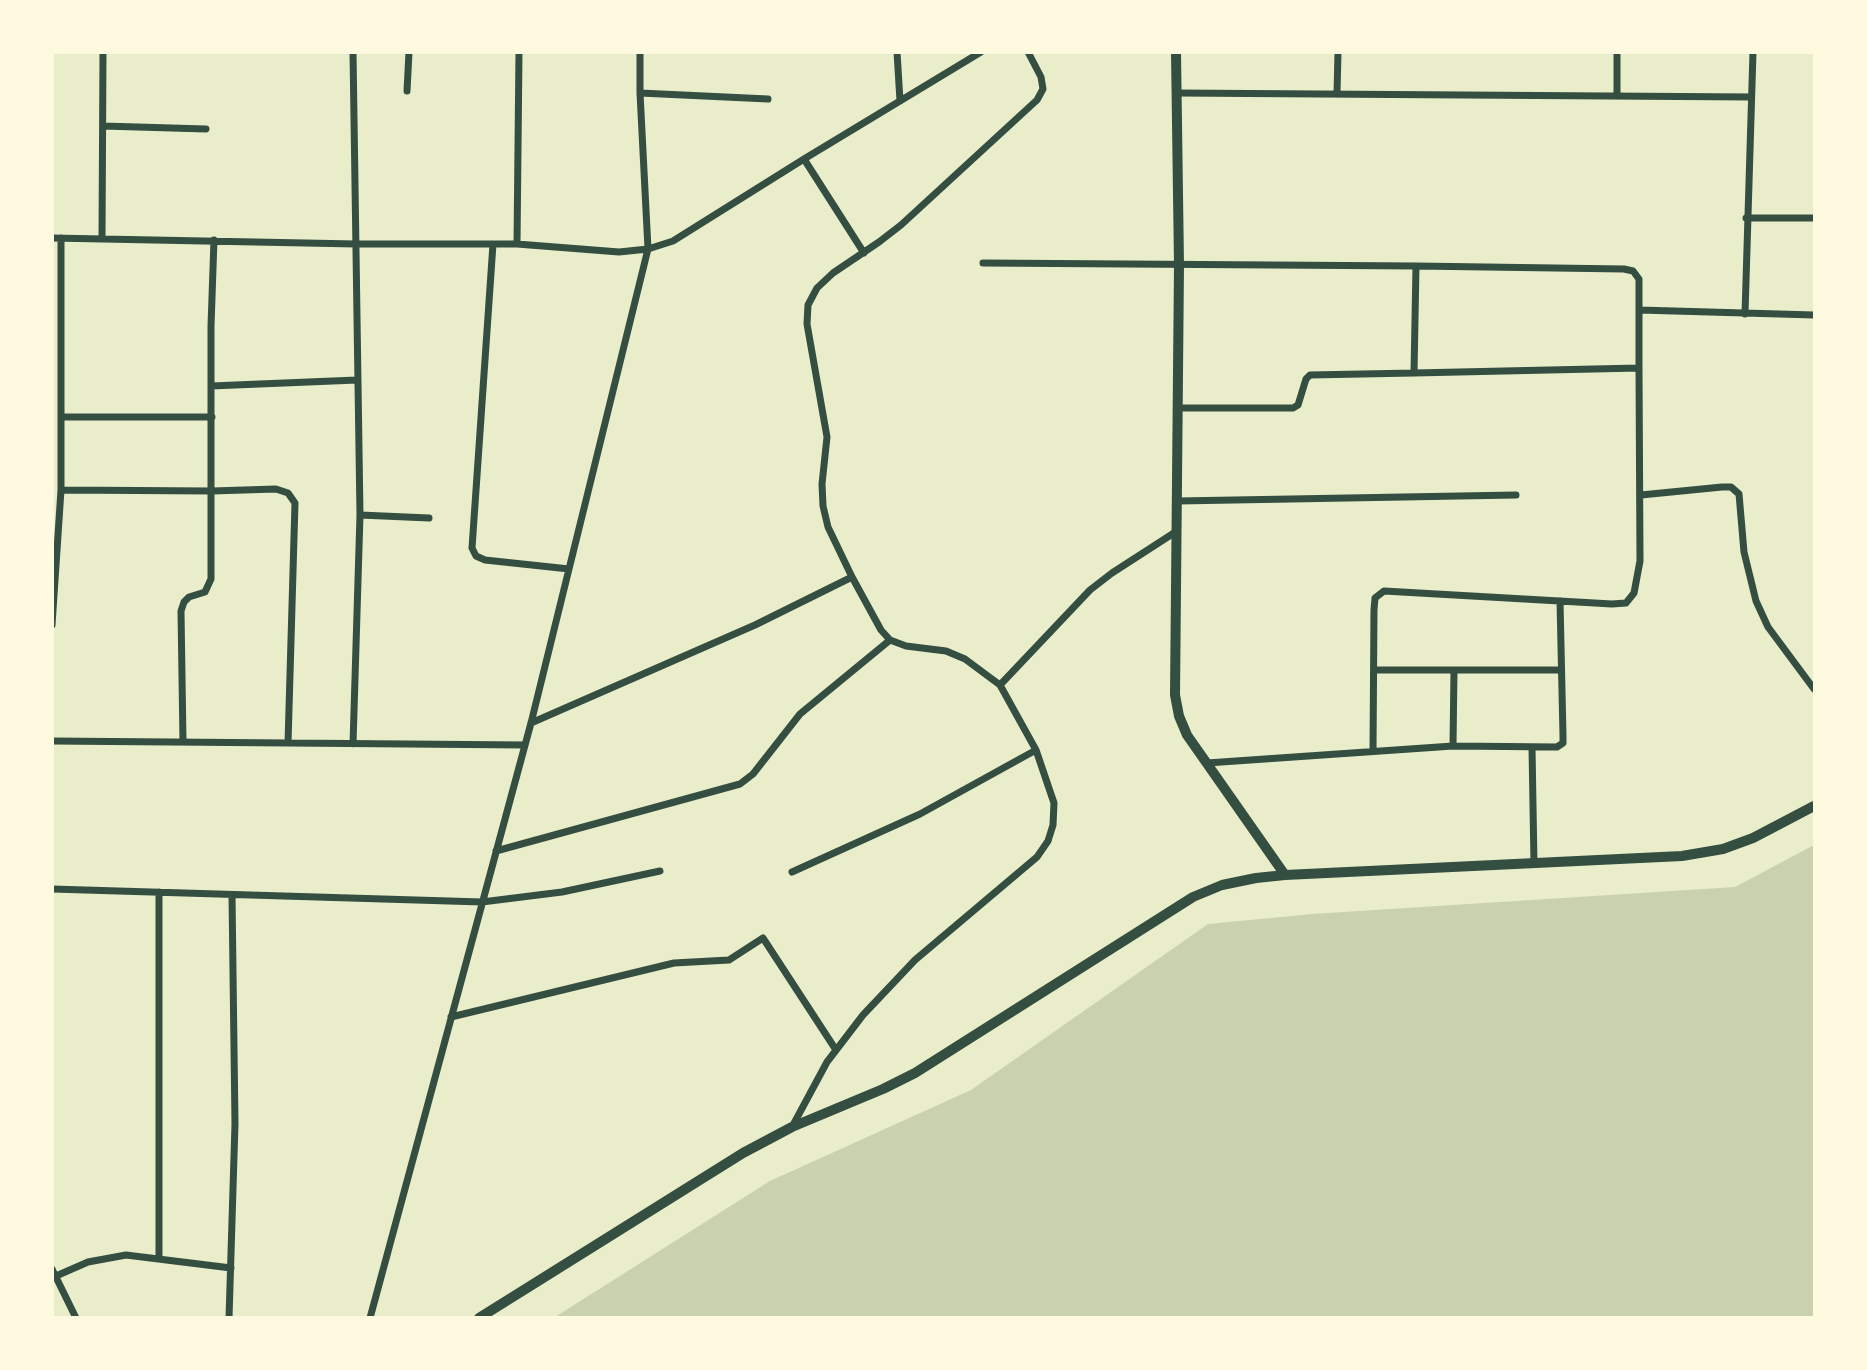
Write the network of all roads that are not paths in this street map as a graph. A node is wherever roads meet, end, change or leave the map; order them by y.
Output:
1 (103, 52) edge
2 (353, 52) edge
3 (409, 52) edge
4 (519, 52) edge
5 (640, 52) edge
6 (897, 52) edge
7 (981, 52) edge
8 (1028, 52) edge
9 (1176, 52) edge
10 (1338, 52) edge
11 (1617, 52) edge
12 (1753, 52) edge
13 (407, 91) dead end
14 (640, 93) junction
15 (1177, 93) junction
16 (1337, 93) junction
17 (1617, 94) junction
18 (1751, 97) junction
19 (768, 99) dead end
20 (900, 101) junction
21 (103, 126) junction
22 (206, 129) dead end
23 (804, 159) junction
24 (1746, 218) junction
25 (1815, 218) edge
26 (57, 238) edge
27 (102, 238) junction
28 (214, 240) junction
29 (356, 244) junction
30 (493, 244) junction
31 (517, 244) junction
32 (648, 249) junction
33 (864, 253) junction
34 (984, 262) dead end
35 (1179, 265) junction
36 (1416, 266) junction
37 (1639, 310) junction
38 (1745, 314) junction
39 (1815, 315) edge
40 (1639, 368) junction
41 (1414, 373) junction
42 (357, 380) junction
43 (211, 386) junction
44 (1178, 408) junction
45 (62, 417) junction
46 (212, 417) junction
47 (61, 490) junction
48 (212, 491) junction
49 (1516, 495) dead end
50 (1641, 495) junction
51 (1178, 502) junction
52 (360, 514) junction
53 (429, 517) dead end
54 (1178, 531) junction
55 (569, 569) junction
56 (852, 577) junction
57 (1560, 601) junction
58 (52, 625) edge
59 (890, 640) junction
60 (1374, 670) junction
61 (1561, 670) junction
62 (1454, 671) junction
63 (1000, 685) junction
64 (1815, 690) edge
65 (531, 723) junction
66 (52, 741) edge
67 (183, 742) junction
68 (289, 743) junction
69 (353, 744) junction
70 (524, 745) junction
71 (1453, 746) junction
72 (1532, 747) junction
73 (1036, 750) junction
74 (1373, 751) junction
75 (1207, 763) junction
76 (1815, 806) edge
77 (496, 851) junction
78 (1534, 864) junction
79 (660, 871) dead end
80 (792, 872) dead end
81 (1284, 875) junction
82 (52, 889) edge
83 (159, 892) junction
84 (232, 895) junction
85 (482, 902) junction
86 (451, 1017) junction
87 (836, 1050) junction
88 (792, 1127) junction
89 (159, 1257) junction
90 (231, 1268) junction
91 (54, 1272) edge
92 (76, 1318) edge
93 (229, 1318) edge
94 (370, 1318) edge
95 (479, 1318) edge

1 - 21 street
2 - 29 street
3 - 13 street
4 - 31 street
5 - 14 street
6 - 20 street
7 - 20 street
8 - 33 street
9 - 15 street
10 - 16 street
11 - 17 street
12 - 18 street
14 - 19 street
14 - 32 street
15 - 16 street
15 - 35 street
16 - 17 street
17 - 18 street
18 - 24 street
20 - 23 street
21 - 22 street
21 - 27 street
23 - 32 street
23 - 33 street
24 - 25 street
24 - 38 street
26 - 27 street
26 - 45 street
27 - 28 street
28 - 29 street
28 - 43 street
29 - 30 street
29 - 42 street
30 - 31 street
30 - 55 street
31 - 32 street
32 - 55 street
33 - 56 street
34 - 35 street
35 - 36 street
35 - 44 street
36 - 37 street
36 - 41 street
37 - 38 street
37 - 40 street
38 - 39 street
40 - 41 street
40 - 50 street
41 - 44 street
42 - 43 street
42 - 52 street
43 - 46 street
44 - 51 street
45 - 46 street
45 - 47 street
46 - 48 street
47 - 48 street
47 - 58 street
48 - 67 street
48 - 68 street
49 - 51 street
50 - 57 street
50 - 64 street
51 - 54 street
52 - 53 street
52 - 69 street
54 - 63 street
54 - 75 street
55 - 65 street
56 - 59 street
56 - 65 street
57 - 60 street
57 - 61 street
59 - 63 street
59 - 77 street
60 - 62 street
60 - 74 street
61 - 62 street
61 - 72 street
62 - 71 street
63 - 73 street
65 - 70 street
66 - 67 street
67 - 68 street
68 - 69 street
69 - 70 street
70 - 77 street
71 - 72 street
71 - 74 street
72 - 78 street
73 - 80 street
73 - 87 street
74 - 75 street
75 - 81 street
76 - 78 street
77 - 85 street
78 - 81 street
79 - 85 street
81 - 88 street
82 - 83 street
83 - 84 street
83 - 89 street
84 - 85 street
84 - 90 street
85 - 86 street
86 - 87 street
86 - 94 street
87 - 88 street
88 - 95 street
89 - 90 street
89 - 91 street
90 - 93 street
91 - 92 street

